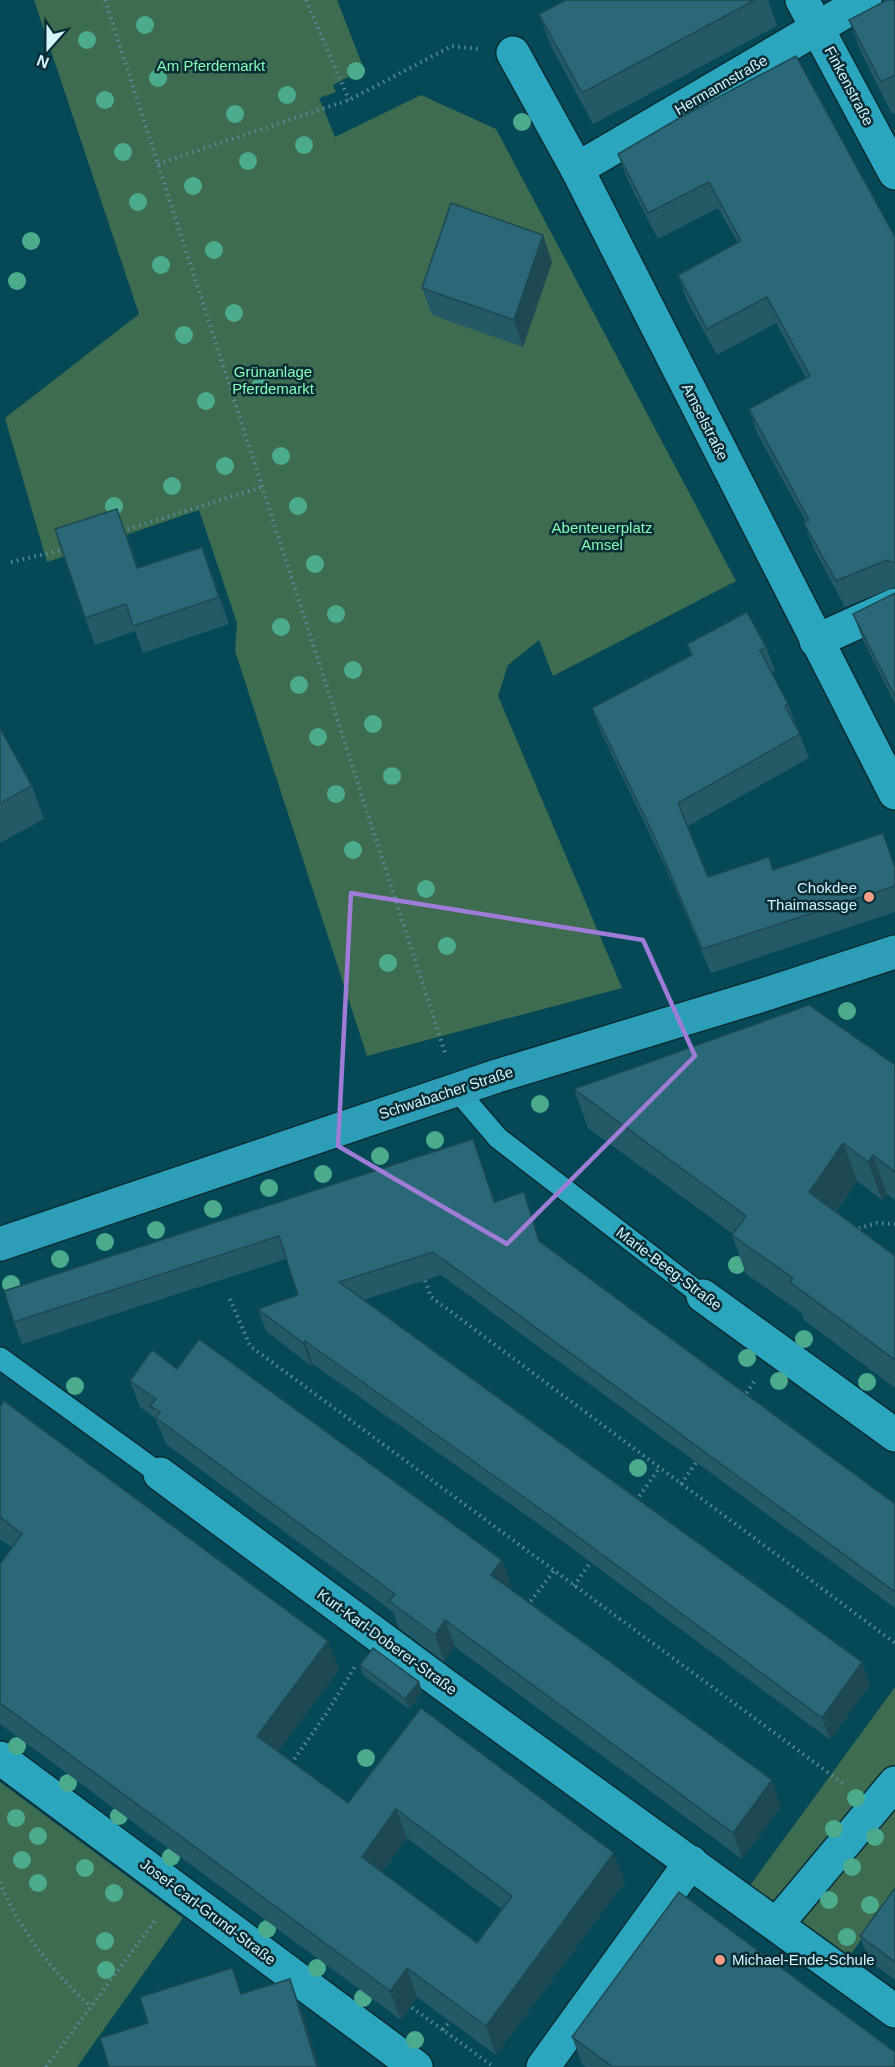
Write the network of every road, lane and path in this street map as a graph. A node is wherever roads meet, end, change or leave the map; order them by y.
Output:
1 (105, 0) edge
2 (306, 0) edge
3 (802, 0) edge
4 (865, 0) edge
5 (818, 28) junction
6 (513, 53) joint
7 (349, 100) junction
8 (158, 164) junction
9 (577, 169) junction
10 (895, 172) edge
11 (262, 487) junction
12 (115, 533) edge
13 (70, 548) edge
14 (11, 562) dead end
15 (895, 604) edge
16 (816, 640) junction
17 (895, 793) edge
18 (895, 952) edge
19 (456, 1089) junction
20 (895, 1224) edge
21 (850, 1232) edge
22 (0, 1245) edge
23 (421, 1268) edge
24 (703, 1296) joint
25 (230, 1299) dead end
26 (777, 1349) junction
27 (0, 1358) edge
28 (736, 1407) edge
29 (895, 1435) edge
30 (702, 1455) edge
31 (660, 1467) junction
32 (160, 1474) joint
33 (681, 1484) junction
34 (633, 1504) edge
35 (594, 1558) edge
36 (554, 1571) junction
37 (574, 1586) junction
38 (520, 1616) edge
39 (378, 1636) junction
40 (895, 1643) edge
41 (0, 1758) edge
42 (291, 1764) junction
43 (821, 1768) dead end
44 (283, 1770) edge
45 (300, 1770) edge
46 (895, 1783) edge
47 (691, 1862) junction
48 (0, 1882) edge
49 (178, 1890) junction
50 (777, 1924) junction
51 (404, 2002) edge
52 (91, 2007) junction
53 (895, 2011) edge
54 (450, 2021) edge
55 (443, 2030) junction
56 (46, 2067) edge
57 (416, 2067) edge
58 (494, 2067) edge
59 (543, 2067) edge

1 - 8 path
2 - 7 path
3 - 5 street, Finkenstraße
4 - 5 street, Hermannstraße
5 - 9 street, Hermannstraße
5 - 10 street, Finkenstraße
6 - 7 path
6 - 9 street, Amselstraße
7 - 8 path
8 - 11 path
9 - 16 street, Amselstraße
11 - 12 path
11 - 19 path
13 - 14 path
15 - 16 street
16 - 17 street, Amselstraße
18 - 19 main road, Schwabacher Straße
19 - 22 main road, Schwabacher Straße
19 - 24 lane, Marie-Beeg-Straße
20 - 21 path
23 - 31 path
24 - 26 street, Marie-Beeg-Straße
25 - 36 path
26 - 28 path
26 - 29 street, Marie-Beeg-Straße
27 - 32 lane, Kurt-Karl-Doberer-Straße
30 - 33 path
31 - 33 path
31 - 34 path
32 - 39 street, Kurt-Karl-Doberer-Straße
33 - 40 path
35 - 37 path
36 - 37 path
36 - 38 path
37 - 43 path
39 - 42 path
39 - 47 street, Kurt-Karl-Doberer-Straße
41 - 49 street, Josef-Carl-Grund-Straße
42 - 44 path
42 - 45 path
46 - 50 street
47 - 50 street, Kurt-Karl-Doberer-Straße
47 - 59 street
48 - 52 path
49 - 52 path
49 - 57 street, Josef-Carl-Grund-Straße
50 - 53 street, Kurt-Karl-Doberer-Straße
51 - 55 path
52 - 56 path
54 - 55 path
55 - 58 path

